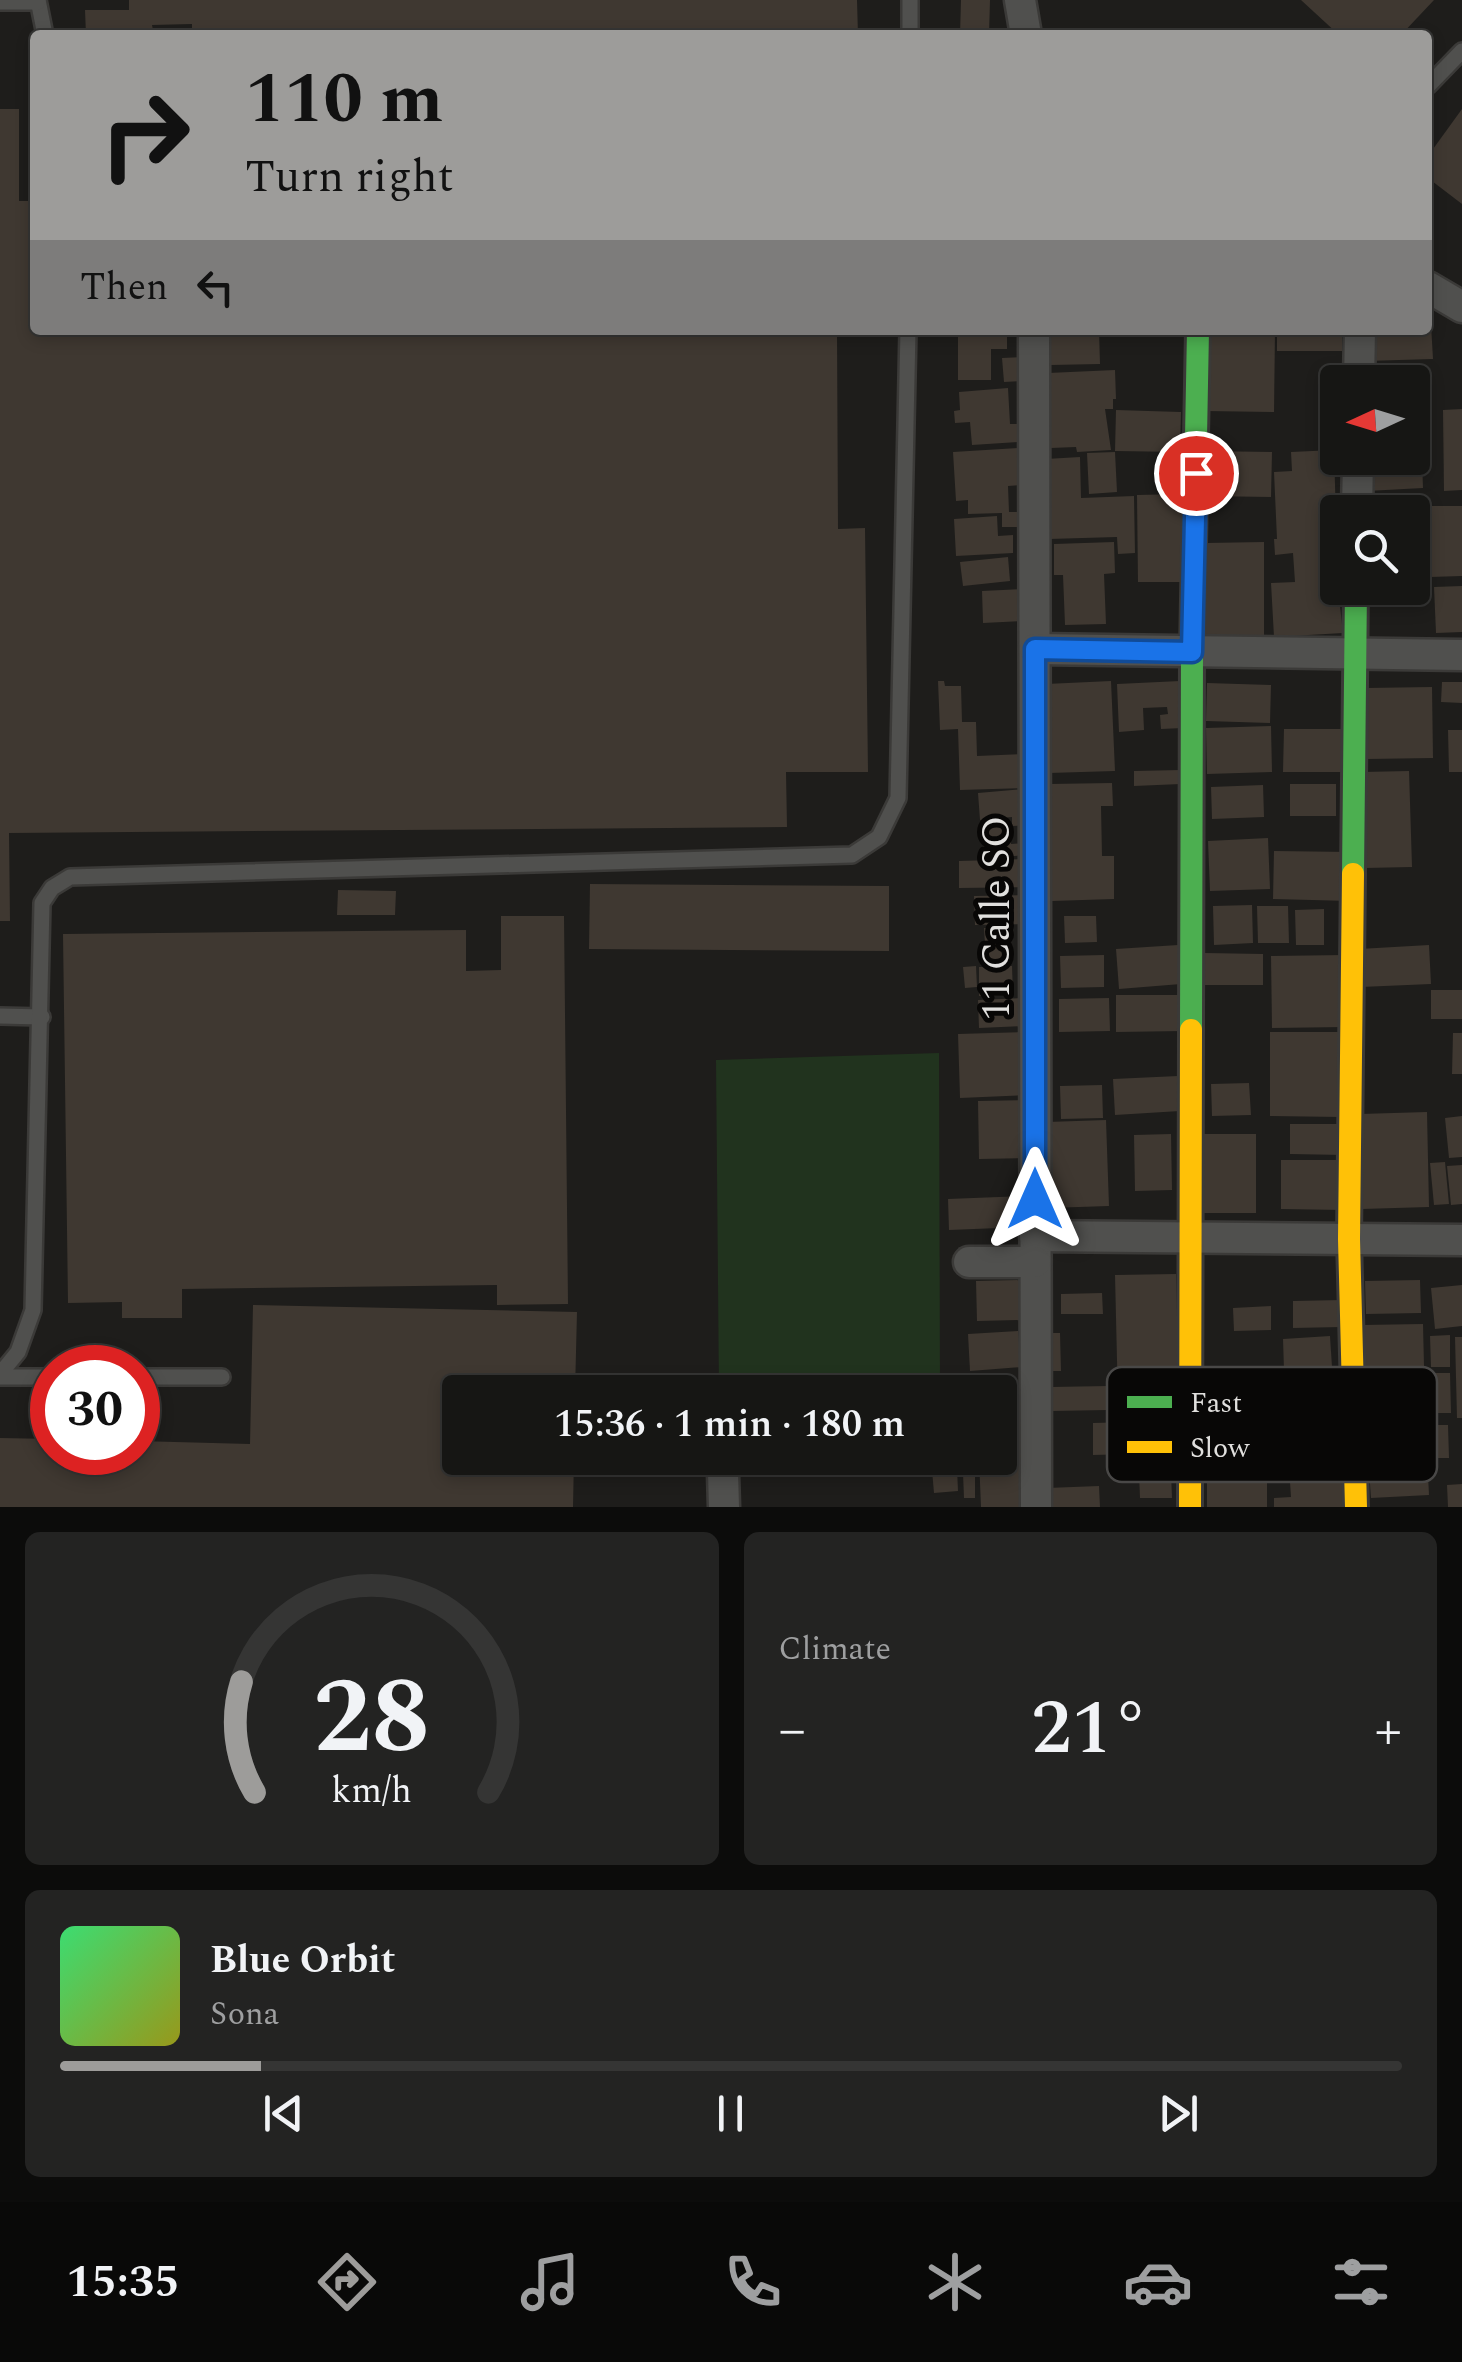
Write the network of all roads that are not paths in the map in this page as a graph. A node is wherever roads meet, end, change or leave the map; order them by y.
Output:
1 (910, 0) edge
2 (1020, 0) edge
3 (38, 1) edge
4 (0, 2) edge
5 (43, 30) edge
6 (910, 30) edge
7 (1025, 30) edge
8 (1462, 51) edge
9 (1432, 82) edge
10 (1432, 289) edge
11 (1462, 307) edge
12 (908, 335) edge
13 (1034, 335) edge
14 (1198, 335) edge
15 (1360, 335) edge
16 (1359, 365) edge
17 (1356, 605) edge
18 (1035, 649) junction
19 (1192, 652) junction
20 (1355, 654) junction
21 (1462, 656) edge
22 (0, 1016) edge
23 (42, 1017) junction
24 (1192, 1238) junction
25 (1349, 1239) junction
26 (1462, 1240) edge
27 (1035, 1250) junction
28 (969, 1262) dead end
29 (1191, 1367) edge
30 (1352, 1367) edge
31 (0, 1376) edge
32 (30, 1377) edge
33 (160, 1377) edge
34 (222, 1378) dead end
35 (722, 1475) edge
36 (1190, 1482) edge
37 (1355, 1482) edge
38 (724, 1507) edge
39 (1036, 1507) edge
40 (1190, 1507) edge
41 (1356, 1507) edge

1 - 6 lane
2 - 7 street
3 - 4 lane
3 - 5 lane
8 - 9 lane
10 - 11 street
12 - 23 lane
13 - 18 street, 11 Calle SO
14 - 19 street
15 - 16 street
17 - 20 street
18 - 19 street
18 - 27 street, 11 Calle SO
19 - 20 street
19 - 24 street
20 - 21 street
20 - 25 street
22 - 23 lane
23 - 31 lane
24 - 25 street
24 - 27 street
24 - 29 street
25 - 26 street
25 - 30 street
27 - 28 street
27 - 39 street, 11 Calle SO
31 - 32 lane
33 - 34 lane
35 - 38 street
36 - 40 street
37 - 41 street

